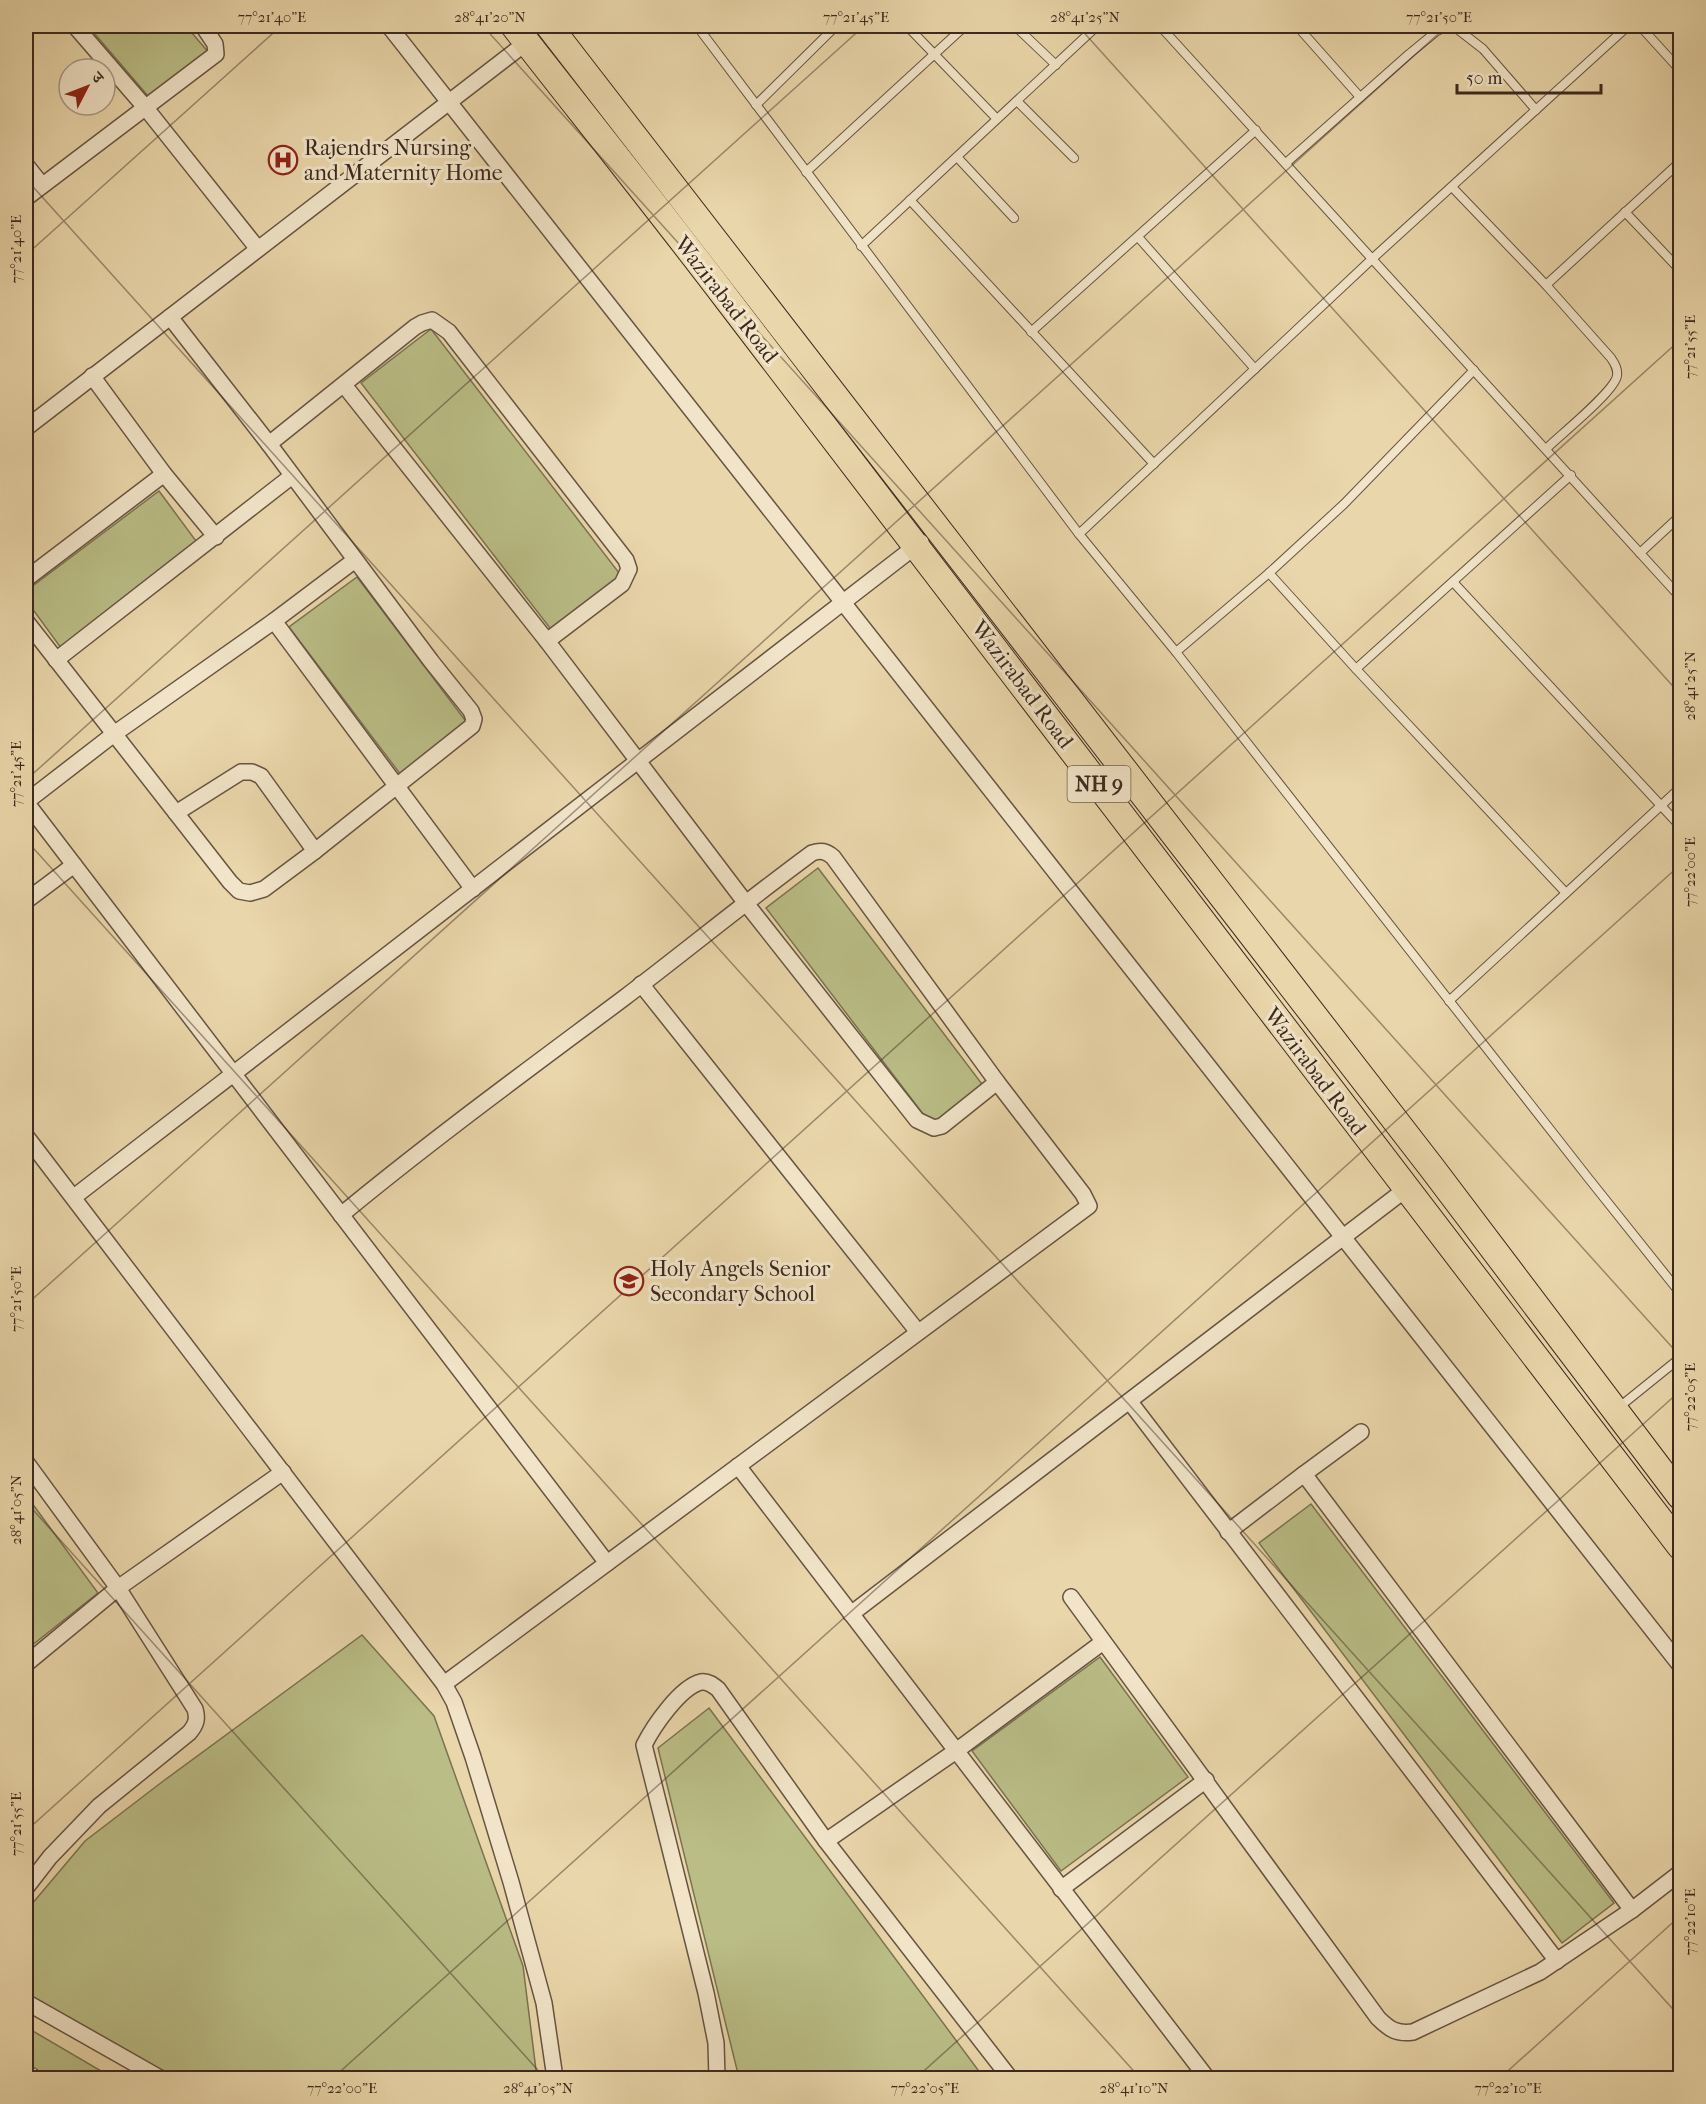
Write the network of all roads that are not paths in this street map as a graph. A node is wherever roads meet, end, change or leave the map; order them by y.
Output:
1 (75, 26) edge
2 (202, 26) edge
3 (390, 26) edge
4 (549, 26) edge
5 (697, 26) edge
6 (836, 26) edge
7 (907, 26) edge
8 (965, 26) edge
9 (1015, 26) edge
10 (1097, 26) edge
11 (1160, 26) edge
12 (1297, 26) edge
13 (1628, 26) edge
14 (1640, 26) edge
15 (520, 34) edge
16 (935, 54) junction
17 (1056, 65) junction
18 (1680, 70) edge
19 (1360, 97) junction
20 (1017, 101) junction
21 (450, 102) junction
22 (756, 105) junction
23 (145, 107) junction
24 (1536, 110) junction
25 (997, 119) junction
26 (1256, 130) junction
27 (957, 157) junction
28 (1074, 158) dead end
29 (1680, 162) edge
30 (1286, 163) junction
31 (26, 165) edge
32 (806, 172) junction
33 (42, 185) junction
34 (1452, 187) junction
35 (26, 198) edge
36 (910, 200) junction
37 (1625, 212) junction
38 (1014, 218) dead end
39 (1138, 237) junction
40 (861, 246) junction
41 (258, 249) junction
42 (1372, 259) junction
43 (1680, 270) edge
44 (1546, 285) junction
45 (170, 317) junction
46 (1032, 332) junction
47 (1255, 369) junction
48 (1474, 369) junction
49 (92, 376) junction
50 (344, 385) junction
51 (26, 428) edge
52 (269, 444) junction
53 (1547, 448) junction
54 (1154, 464) junction
55 (164, 474) junction
56 (1571, 475) junction
57 (292, 476) junction
58 (1680, 516) edge
59 (938, 527) junction
60 (1079, 534) junction
61 (216, 537) junction
62 (916, 546) junction
63 (1640, 553) junction
64 (355, 560) junction
65 (1269, 573) junction
66 (26, 579) edge
67 (1453, 582) junction
68 (1680, 597) edge
69 (844, 602) junction
70 (26, 621) edge
71 (274, 621) junction
72 (547, 641) junction
73 (1176, 652) junction
74 (56, 660) junction
75 (1356, 669) junction
76 (114, 734) junction
77 (638, 761) junction
78 (397, 786) junction
79 (1680, 788) edge
80 (26, 802) edge
81 (1661, 806) junction
82 (176, 813) junction
83 (1680, 826) edge
84 (315, 851) junction
85 (74, 865) junction
86 (473, 889) junction
87 (1566, 893) junction
88 (26, 901) edge
89 (745, 902) junction
90 (641, 984) junction
91 (1449, 1001) junction
92 (234, 1074) junction
93 (997, 1082) junction
94 (26, 1136) edge
95 (1406, 1189) junction
96 (75, 1197) junction
97 (341, 1215) junction
98 (1343, 1237) junction
99 (1680, 1293) edge
100 (918, 1332) junction
101 (1680, 1358) edge
102 (1130, 1402) junction
103 (1615, 1410) junction
104 (1361, 1432) dead end
105 (26, 1462) edge
106 (738, 1466) junction
107 (283, 1472) junction
108 (1304, 1474) junction
109 (1680, 1496) edge
110 (1228, 1532) junction
111 (1680, 1546) edge
112 (607, 1563) junction
113 (118, 1587) junction
114 (1071, 1597) dead end
115 (851, 1614) junction
116 (1103, 1642) junction
117 (26, 1664) edge
118 (1680, 1665) edge
119 (444, 1684) junction
120 (956, 1751) junction
121 (1206, 1780) junction
122 (826, 1841) junction
123 (1680, 1873) edge
124 (26, 1888) edge
125 (1061, 1889) junction
126 (1632, 1910) junction
127 (1557, 1961) junction
128 (26, 2002) edge
129 (26, 2075) edge
130 (31, 2079) edge
131 (160, 2079) edge
132 (555, 2079) edge
133 (717, 2079) edge
134 (1010, 2079) edge
135 (1207, 2079) edge

1 - 23 street
2 - 23 street
3 - 21 street
4 - 59 highway, Wazirabad Road / NH 9
5 - 22 lane
6 - 22 lane
7 - 16 lane
8 - 16 lane
9 - 17 lane
10 - 17 lane
11 - 26 lane
12 - 19 lane
13 - 24 lane
14 - 18 lane
15 - 21 street
15 - 62 highway, Wazirabad Road / NH 9
16 - 25 lane
16 - 32 lane
17 - 20 lane
19 - 24 lane
19 - 30 lane
20 - 25 lane
20 - 28 lane
21 - 41 street
21 - 69 street
22 - 32 lane
23 - 33 street
23 - 41 street
24 - 34 lane
25 - 27 lane
26 - 30 lane
26 - 39 lane
27 - 36 lane
27 - 38 lane
29 - 37 lane
30 - 42 lane
31 - 33 street
32 - 40 lane
33 - 35 street
34 - 42 lane
34 - 44 lane
36 - 40 lane
36 - 46 lane
37 - 43 lane
37 - 44 lane
39 - 46 lane
39 - 47 lane
40 - 60 lane
41 - 45 street
42 - 47 lane
42 - 48 lane
44 - 53 lane
45 - 49 street
45 - 52 street
46 - 54 lane
47 - 54 lane
48 - 53 lane
48 - 65 lane
49 - 51 street
49 - 55 street
50 - 52 street
50 - 72 street
50 - 72 street
52 - 57 street
53 - 56 lane
54 - 60 lane
55 - 61 street
55 - 66 street
56 - 63 lane
56 - 67 lane
57 - 61 street
57 - 64 street
58 - 63 lane
59 - 62 street
59 - 103 highway, Wazirabad Road / NH 9
60 - 73 lane
61 - 74 street
62 - 69 street
62 - 95 highway, Wazirabad Road / NH 9
63 - 68 lane
64 - 71 street
64 - 78 street
65 - 73 lane
65 - 75 lane
67 - 75 lane
67 - 81 lane
69 - 77 street
69 - 98 street
70 - 74 street
71 - 76 street
71 - 78 street
72 - 77 street
73 - 91 lane
74 - 76 street
75 - 87 lane
76 - 80 street
76 - 82 street
77 - 86 street
77 - 89 street
78 - 84 street
78 - 86 street
79 - 81 lane
80 - 85 street
81 - 83 lane
81 - 87 lane
82 - 84 street
82 - 84 street
85 - 88 street
85 - 92 street
86 - 92 street
87 - 91 lane
89 - 90 street
89 - 93 street
89 - 93 street
90 - 97 street
90 - 100 street
91 - 99 lane
92 - 96 street
92 - 97 street
93 - 100 street
94 - 96 street
95 - 98 street
95 - 111 highway, Wazirabad Road / NH 9
96 - 107 street
97 - 112 street
98 - 102 street
98 - 118 street
100 - 106 street
101 - 103 lane
102 - 110 street
102 - 115 street
103 - 109 highway, Wazirabad Road / NH 9
104 - 108 street
105 - 113 street
106 - 112 street
106 - 115 street
107 - 113 street
107 - 119 street
108 - 110 street
108 - 126 street
110 - 127 street
112 - 119 street
113 - 117 street
113 - 124 street
114 - 116 street
115 - 120 street
116 - 120 street
116 - 121 street
119 - 132 street
120 - 122 street
120 - 125 street
121 - 125 street
121 - 127 street
122 - 133 street
122 - 134 street
123 - 126 street
125 - 135 street
126 - 127 street
128 - 131 street
129 - 130 street

